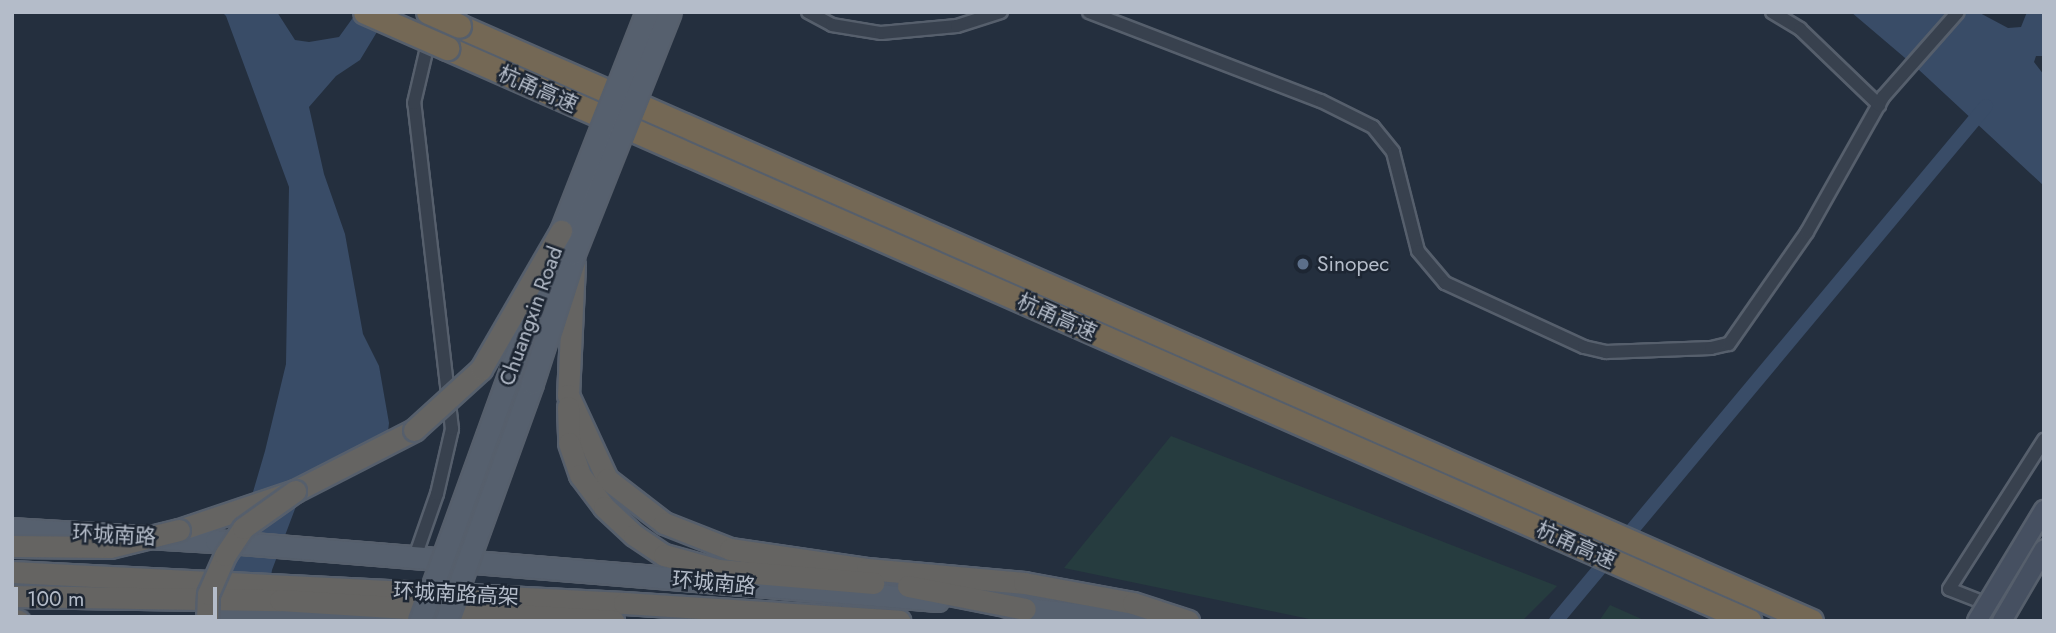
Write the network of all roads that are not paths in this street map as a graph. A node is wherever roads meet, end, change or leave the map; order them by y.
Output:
1 (365, 12) edge
2 (428, 12) edge
3 (440, 12) edge
4 (647, 12) edge
5 (670, 12) edge
6 (808, 12) edge
7 (1001, 12) edge
8 (1089, 12) edge
9 (1772, 12) edge
10 (1958, 12) edge
11 (1879, 105) junction
12 (561, 231) junction
13 (574, 253) junction
14 (568, 395) junction
15 (2044, 440) edge
16 (295, 491) junction
17 (2044, 510) edge
18 (12, 529) edge
19 (12, 547) edge
20 (2044, 551) edge
21 (415, 557) junction
22 (12, 572) edge
23 (12, 596) edge
24 (12, 606) edge
25 (1025, 609) junction
26 (211, 615) edge
27 (12, 620) edge
28 (19, 621) edge
29 (420, 621) edge
30 (446, 621) edge
31 (613, 621) edge
32 (899, 621) edge
33 (1138, 621) edge
34 (1188, 621) edge
35 (1749, 621) edge
36 (1811, 621) edge
37 (1977, 621) edge
38 (2002, 621) edge

1 - 35 highway, 杭甬高速, bridge
2 - 36 highway, 杭甬高速, bridge
3 - 21 street
4 - 12 main road, Chuangxin Road, bridge
5 - 13 main road, Chuangxin Road, bridge
6 - 7 street
8 - 11 street
9 - 11 street
10 - 11 street
12 - 16 highway, bridge
12 - 29 main road, Chuangxin Road, bridge
13 - 14 highway, bridge
13 - 30 main road, Chuangxin Road, bridge
14 - 25 highway
14 - 34 highway
15 - 20 street
16 - 19 highway, bridge
16 - 26 highway, bridge
17 - 37 main road, bridge
18 - 21 main road, 环城南路
20 - 38 main road, bridge
21 - 25 main road, 环城南路
22 - 32 highway, 环城南路高架, bridge
23 - 31 highway, 环城南路高架, bridge
24 - 26 main road
25 - 33 main road, 环城南路
26 - 29 main road
27 - 28 highway

